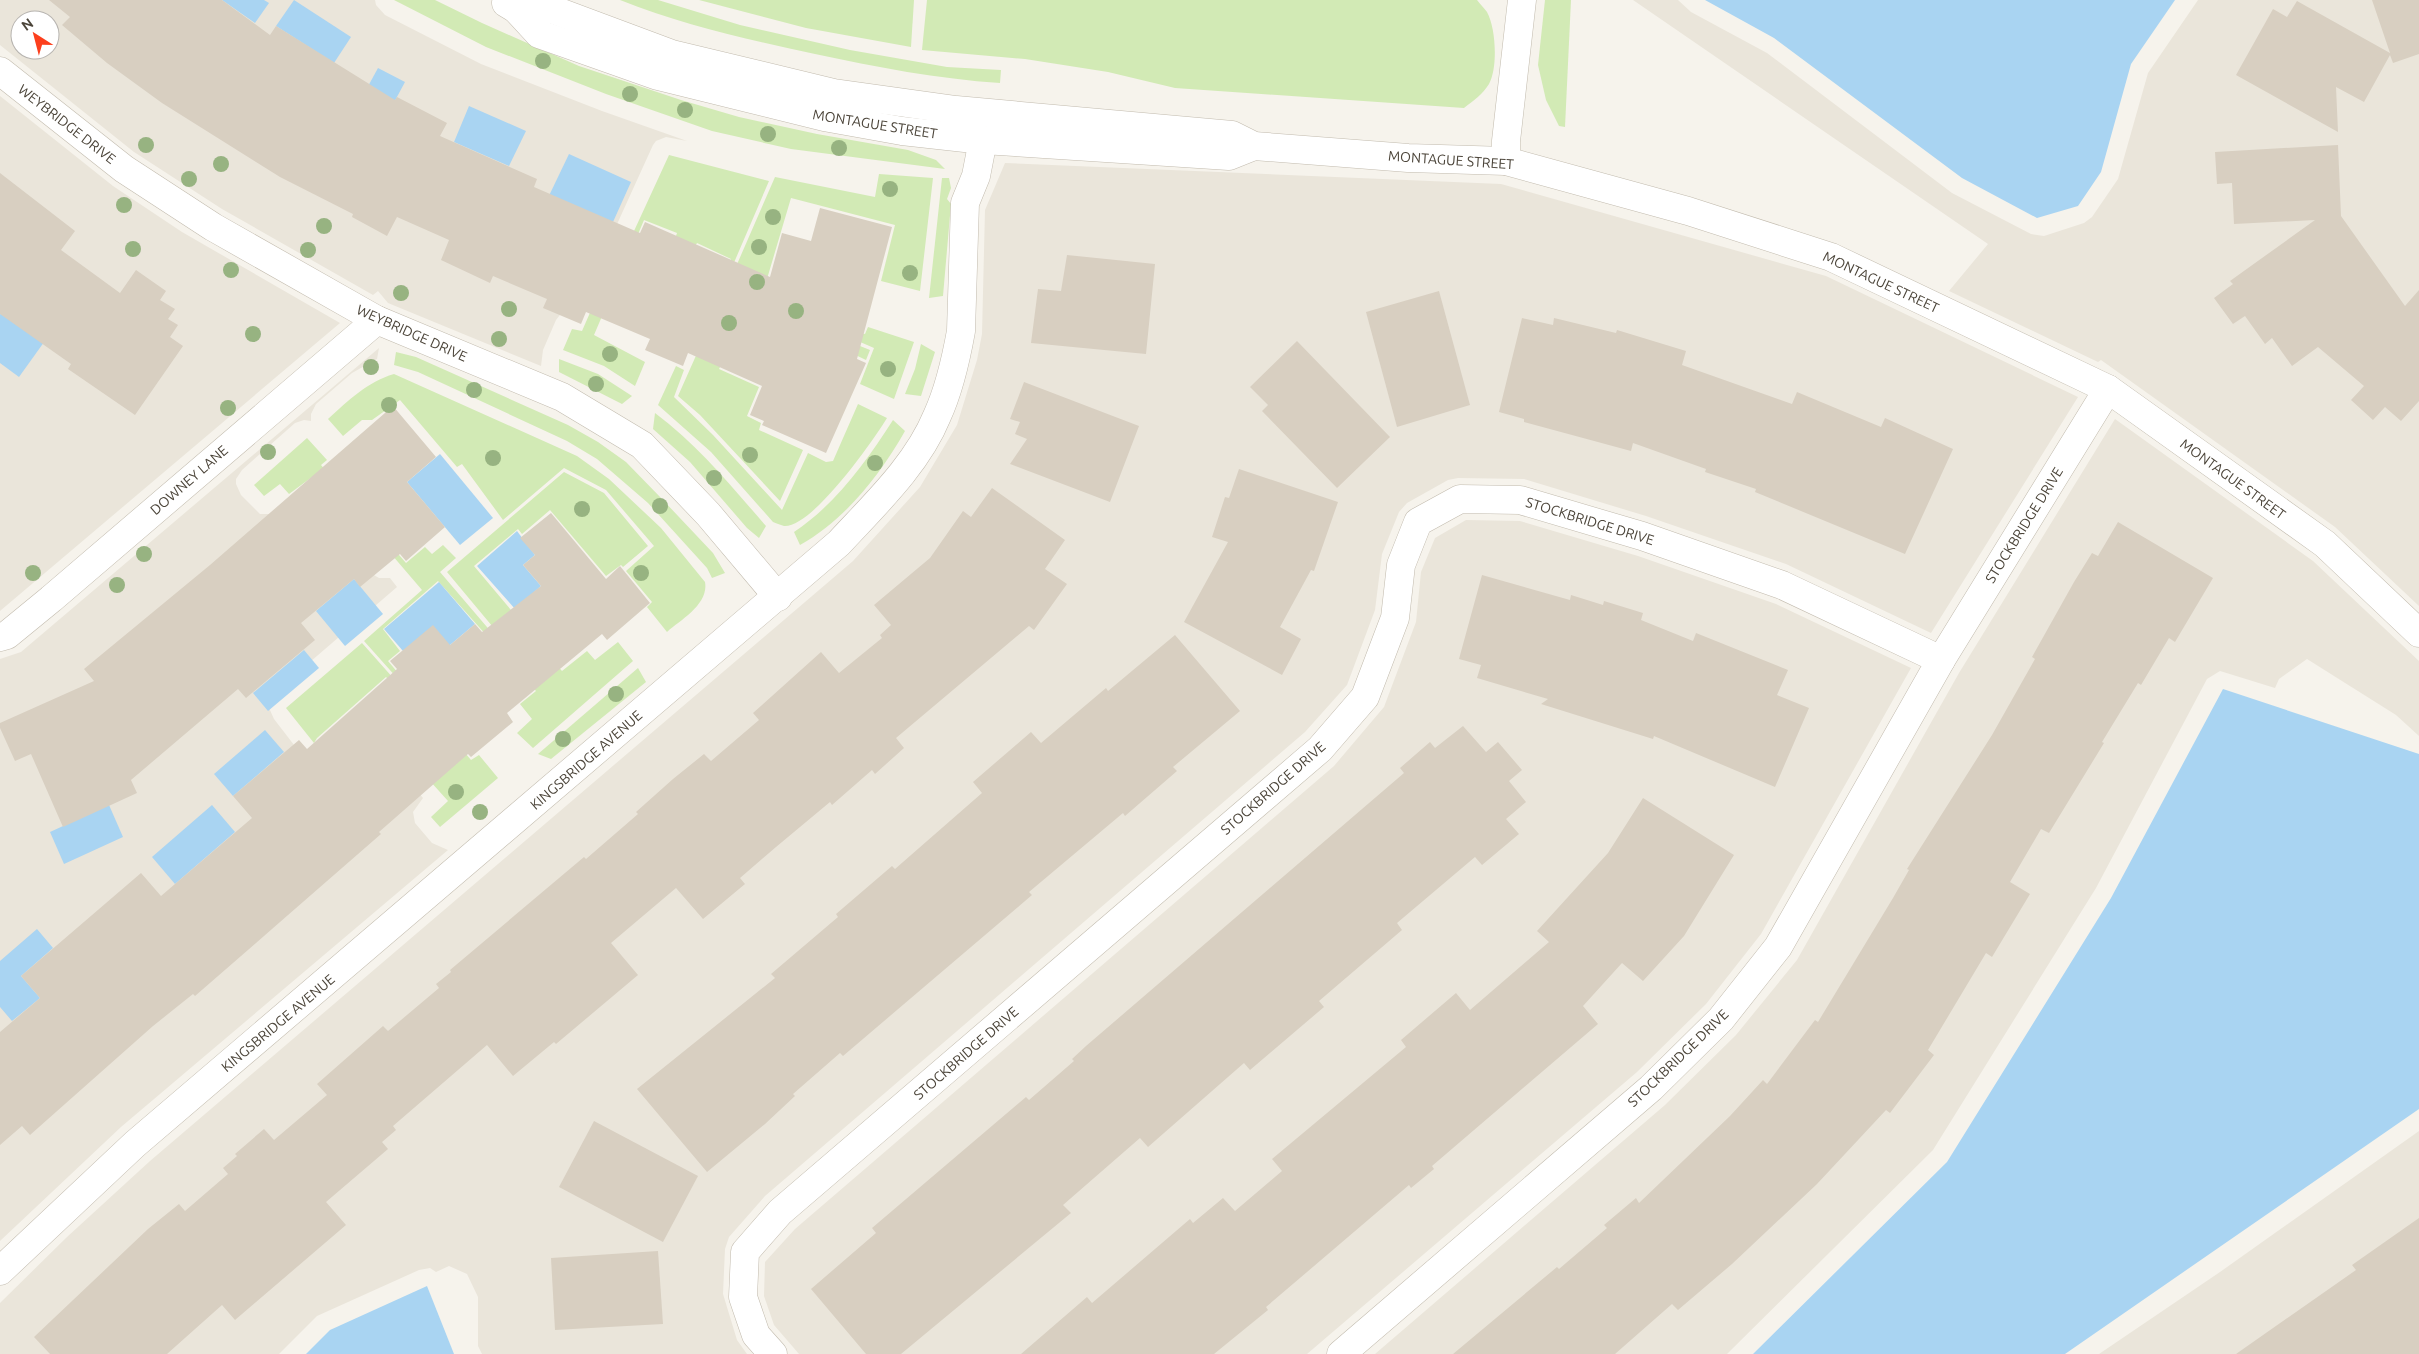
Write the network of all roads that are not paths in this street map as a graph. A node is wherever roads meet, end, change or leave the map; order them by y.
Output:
1 (1522, 0) edge
2 (508, 5) edge
3 (0, 71) edge
4 (983, 140) junction
5 (1254, 146) junction
6 (1506, 162) junction
7 (377, 320) junction
8 (2108, 389) junction
9 (778, 597) junction
10 (2419, 633) edge
11 (0, 637) edge
12 (1941, 660) junction
13 (0, 1271) edge
14 (773, 1354) edge
15 (1341, 1354) edge

1 - 6 street
2 - 4 street, MONTAGUE STREET
2 - 5 street, MONTAGUE STREET
3 - 7 street, WEYBRIDGE DRIVE
4 - 5 street, MONTAGUE STREET
4 - 9 street, KINGSBRIDGE AVENUE
5 - 6 street, MONTAGUE STREET
6 - 8 street, MONTAGUE STREET
7 - 9 street, WEYBRIDGE DRIVE
7 - 11 street, DOWNEY LANE
8 - 10 street, MONTAGUE STREET
8 - 12 street, STOCKBRIDGE DRIVE
9 - 13 street, KINGSBRIDGE AVENUE
12 - 14 street, STOCKBRIDGE DRIVE
12 - 15 street, STOCKBRIDGE DRIVE

